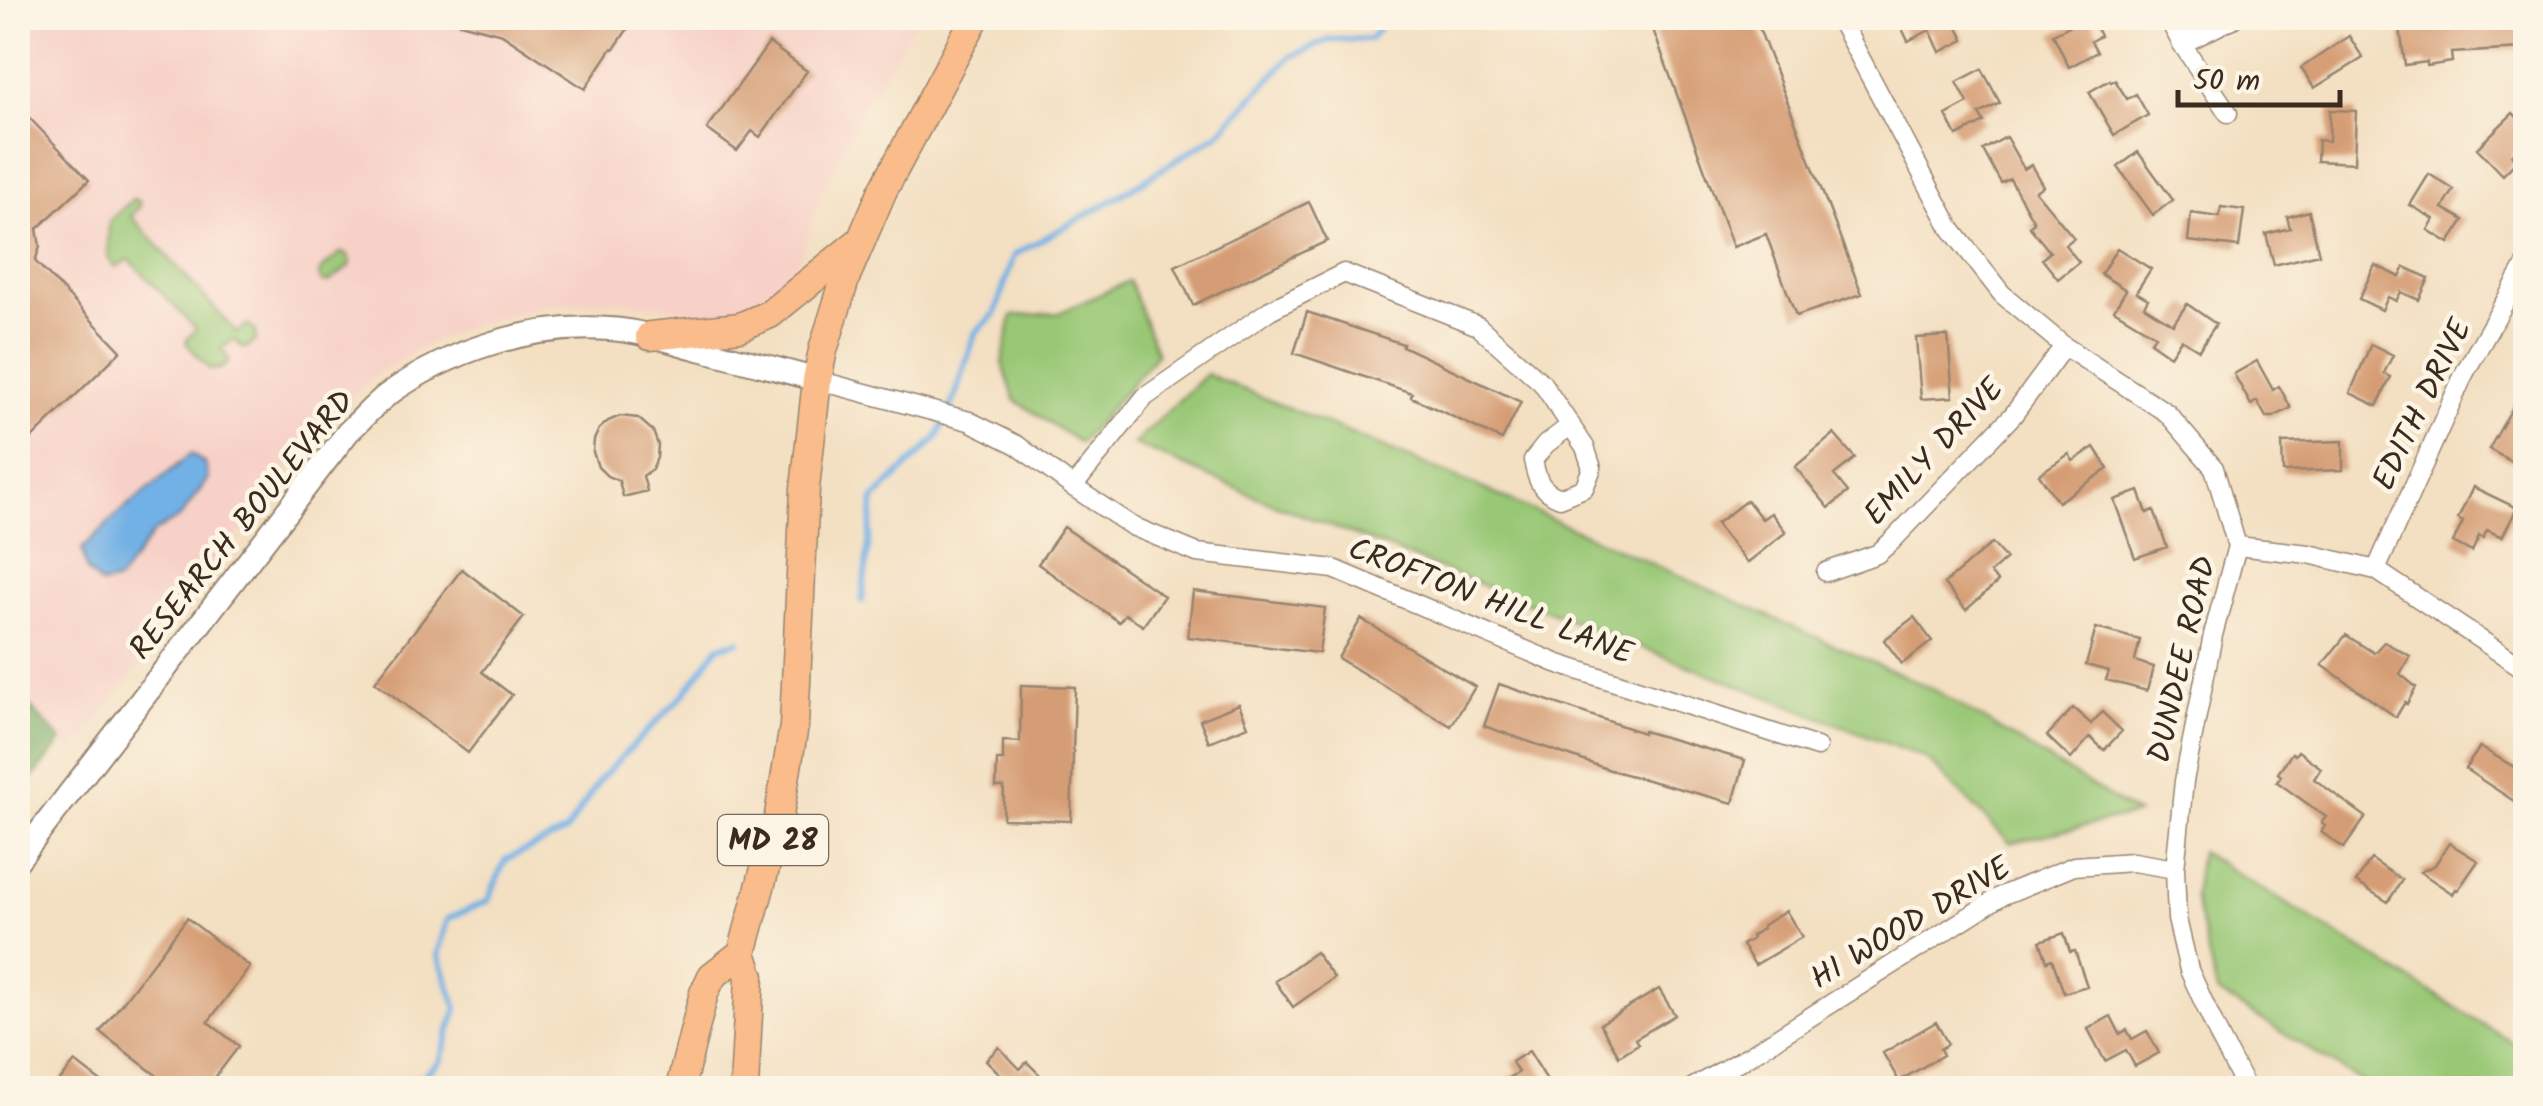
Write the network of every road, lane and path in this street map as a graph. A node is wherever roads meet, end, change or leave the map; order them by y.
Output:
1 (975, 18) edge
2 (1838, 18) edge
3 (2168, 18) edge
4 (2234, 18) edge
5 (2182, 44) junction
6 (2228, 113) dead end
7 (861, 240) junction
8 (2526, 266) edge
9 (650, 336) junction
10 (2064, 346) junction
11 (817, 380) junction
12 (1571, 425) dead end
13 (1073, 487) junction
14 (2237, 546) junction
15 (2376, 570) junction
16 (1826, 572) dead end
17 (2525, 669) edge
18 (1817, 747) dead end
19 (18, 860) edge
20 (2175, 870) junction
21 (742, 952) junction
22 (680, 1088) edge
23 (744, 1088) edge
24 (1692, 1088) edge
25 (2246, 1088) edge

1 - 7 main road, MD 28
2 - 10 street, DUNDEE ROAD
3 - 5 street
4 - 5 street
5 - 6 street
7 - 9 main road
7 - 11 main road, MD 28
8 - 15 street, EDITH DRIVE
9 - 11 street, RESEARCH BOULEVARD
9 - 19 street, RESEARCH BOULEVARD
10 - 14 street, DUNDEE ROAD
10 - 16 street, EMILY DRIVE
11 - 13 street, CROFTON HILL LANE
11 - 21 main road, MD 28
12 - 13 street
13 - 18 street, CROFTON HILL LANE
14 - 15 street
14 - 20 street, DUNDEE ROAD
15 - 17 street
20 - 24 street, HI WOOD DRIVE
20 - 25 street, DUNDEE ROAD
21 - 22 main road
21 - 23 main road, MD 28

